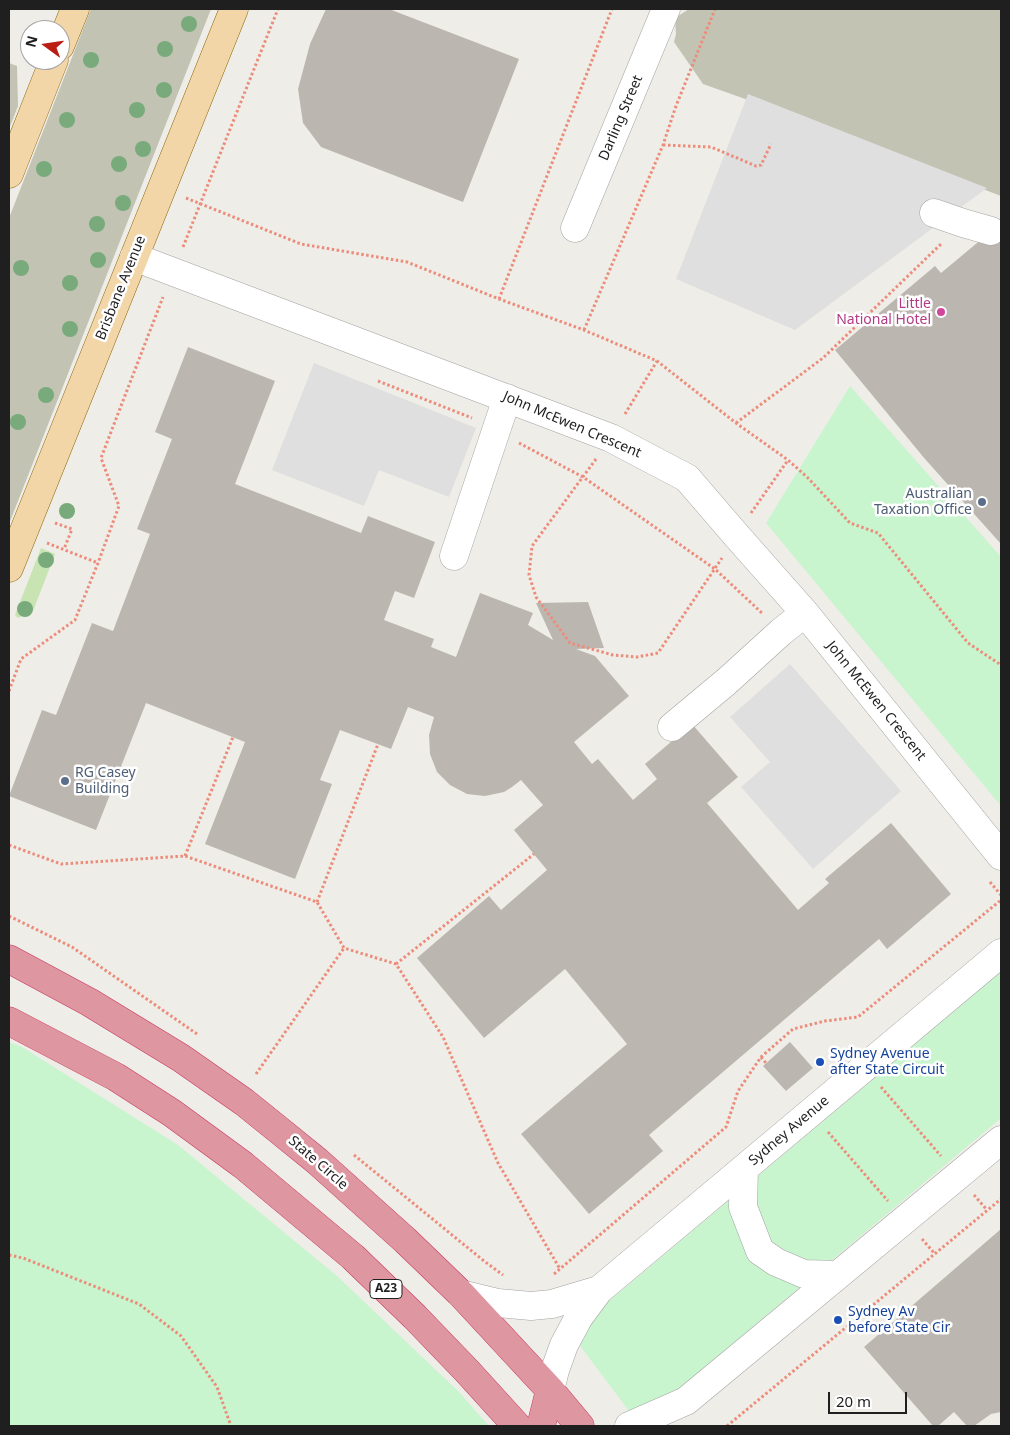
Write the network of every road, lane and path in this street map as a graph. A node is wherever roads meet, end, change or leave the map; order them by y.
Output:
1 (75, 9) edge
2 (234, 9) edge
3 (278, 9) edge
4 (612, 9) edge
5 (666, 9) edge
6 (715, 9) edge
7 (70, 21) edge
8 (50, 70) edge
9 (663, 144) junction
10 (771, 144) dead end
11 (9, 174) edge
12 (182, 196) dead end
13 (200, 204) junction
14 (934, 213) dead end
15 (963, 223) junction
16 (575, 228) dead end
17 (991, 231) dead end
18 (182, 250) dead end
19 (134, 256) junction
20 (165, 291) dead end
21 (499, 299) junction
22 (584, 330) junction
23 (657, 361) junction
24 (507, 398) junction
25 (736, 422) junction
26 (611, 438) junction
27 (519, 443) dead end
28 (788, 460) junction
29 (583, 476) junction
30 (51, 521) dead end
31 (736, 535) junction
32 (44, 542) dead end
33 (64, 549) junction
34 (454, 556) dead end
35 (98, 563) junction
36 (9, 568) edge
37 (715, 569) junction
38 (758, 608) dead end
39 (805, 613) junction
40 (1001, 666) edge
41 (9, 691) edge
42 (672, 727) dead end
43 (233, 737) dead end
44 (378, 744) dead end
45 (9, 845) edge
46 (534, 854) dead end
47 (185, 856) junction
48 (1001, 856) edge
49 (1001, 900) edge
50 (317, 902) junction
51 (344, 948) junction
52 (1001, 953) edge
53 (9, 959) edge
54 (396, 964) junction
55 (9, 1021) edge
56 (761, 1057) junction
57 (766, 1063) dead end
58 (864, 1068) junction
59 (256, 1074) dead end
60 (827, 1132) dead end
61 (1001, 1140) edge
62 (744, 1169) junction
63 (958, 1176) junction
64 (1001, 1199) edge
65 (987, 1210) junction
66 (905, 1220) junction
67 (934, 1254) junction
68 (9, 1255) edge
69 (560, 1269) junction
70 (838, 1275) junction
71 (552, 1276) dead end
72 (599, 1290) junction
73 (461, 1294) junction
74 (550, 1390) junction
75 (686, 1401) junction
76 (232, 1426) edge
77 (517, 1426) edge
78 (541, 1426) edge
79 (580, 1426) edge
80 (629, 1426) edge
81 (673, 1426) edge
82 (727, 1426) edge

1 - 7 main road
2 - 19 main road, Brisbane Avenue
3 - 13 path
4 - 21 path
5 - 16 street, Darling Street
6 - 9 path
8 - 11 main road
9 - 10 path
9 - 22 path
12 - 13 path
13 - 18 path
13 - 21 path
14 - 15 street
15 - 17 street
15 - 25 path
19 - 24 street, John McEwen Crescent
19 - 36 main road, Brisbane Avenue
20 - 35 path
21 - 22 path
22 - 23 path
23 - 25 path
23 - 26 path
24 - 26 street, John McEwen Crescent
24 - 34 street
25 - 28 path
26 - 29 path
26 - 31 street, John McEwen Crescent
27 - 29 path
28 - 31 path
28 - 40 path
29 - 37 path
29 - 37 path
30 - 33 path
31 - 37 path
31 - 39 street, John McEwen Crescent
32 - 33 path
33 - 35 path
35 - 41 path
37 - 38 path
39 - 42 street
39 - 48 street, John McEwen Crescent
43 - 47 path
44 - 50 path
45 - 47 path
46 - 54 path
47 - 50 path
49 - 56 path
50 - 51 path
51 - 54 path
51 - 59 path
52 - 58 street, Sydney Avenue
53 - 73 highway, State Circle
54 - 69 path
55 - 77 highway, A23
56 - 57 path
56 - 69 path
58 - 62 street, Sydney Avenue
58 - 63 path
60 - 66 path
61 - 63 street
62 - 70 street
62 - 72 street, Sydney Avenue
63 - 65 path
63 - 66 street
64 - 65 path
65 - 67 path
66 - 67 path
66 - 70 street
67 - 82 path
68 - 76 path
69 - 71 path
70 - 75 street
72 - 73 street, Sydney Avenue
72 - 74 street, Sydney Avenue
73 - 74 highway, State Circle
74 - 78 highway, Sydney Avenue
74 - 79 highway, State Circle
75 - 80 street
75 - 81 street

